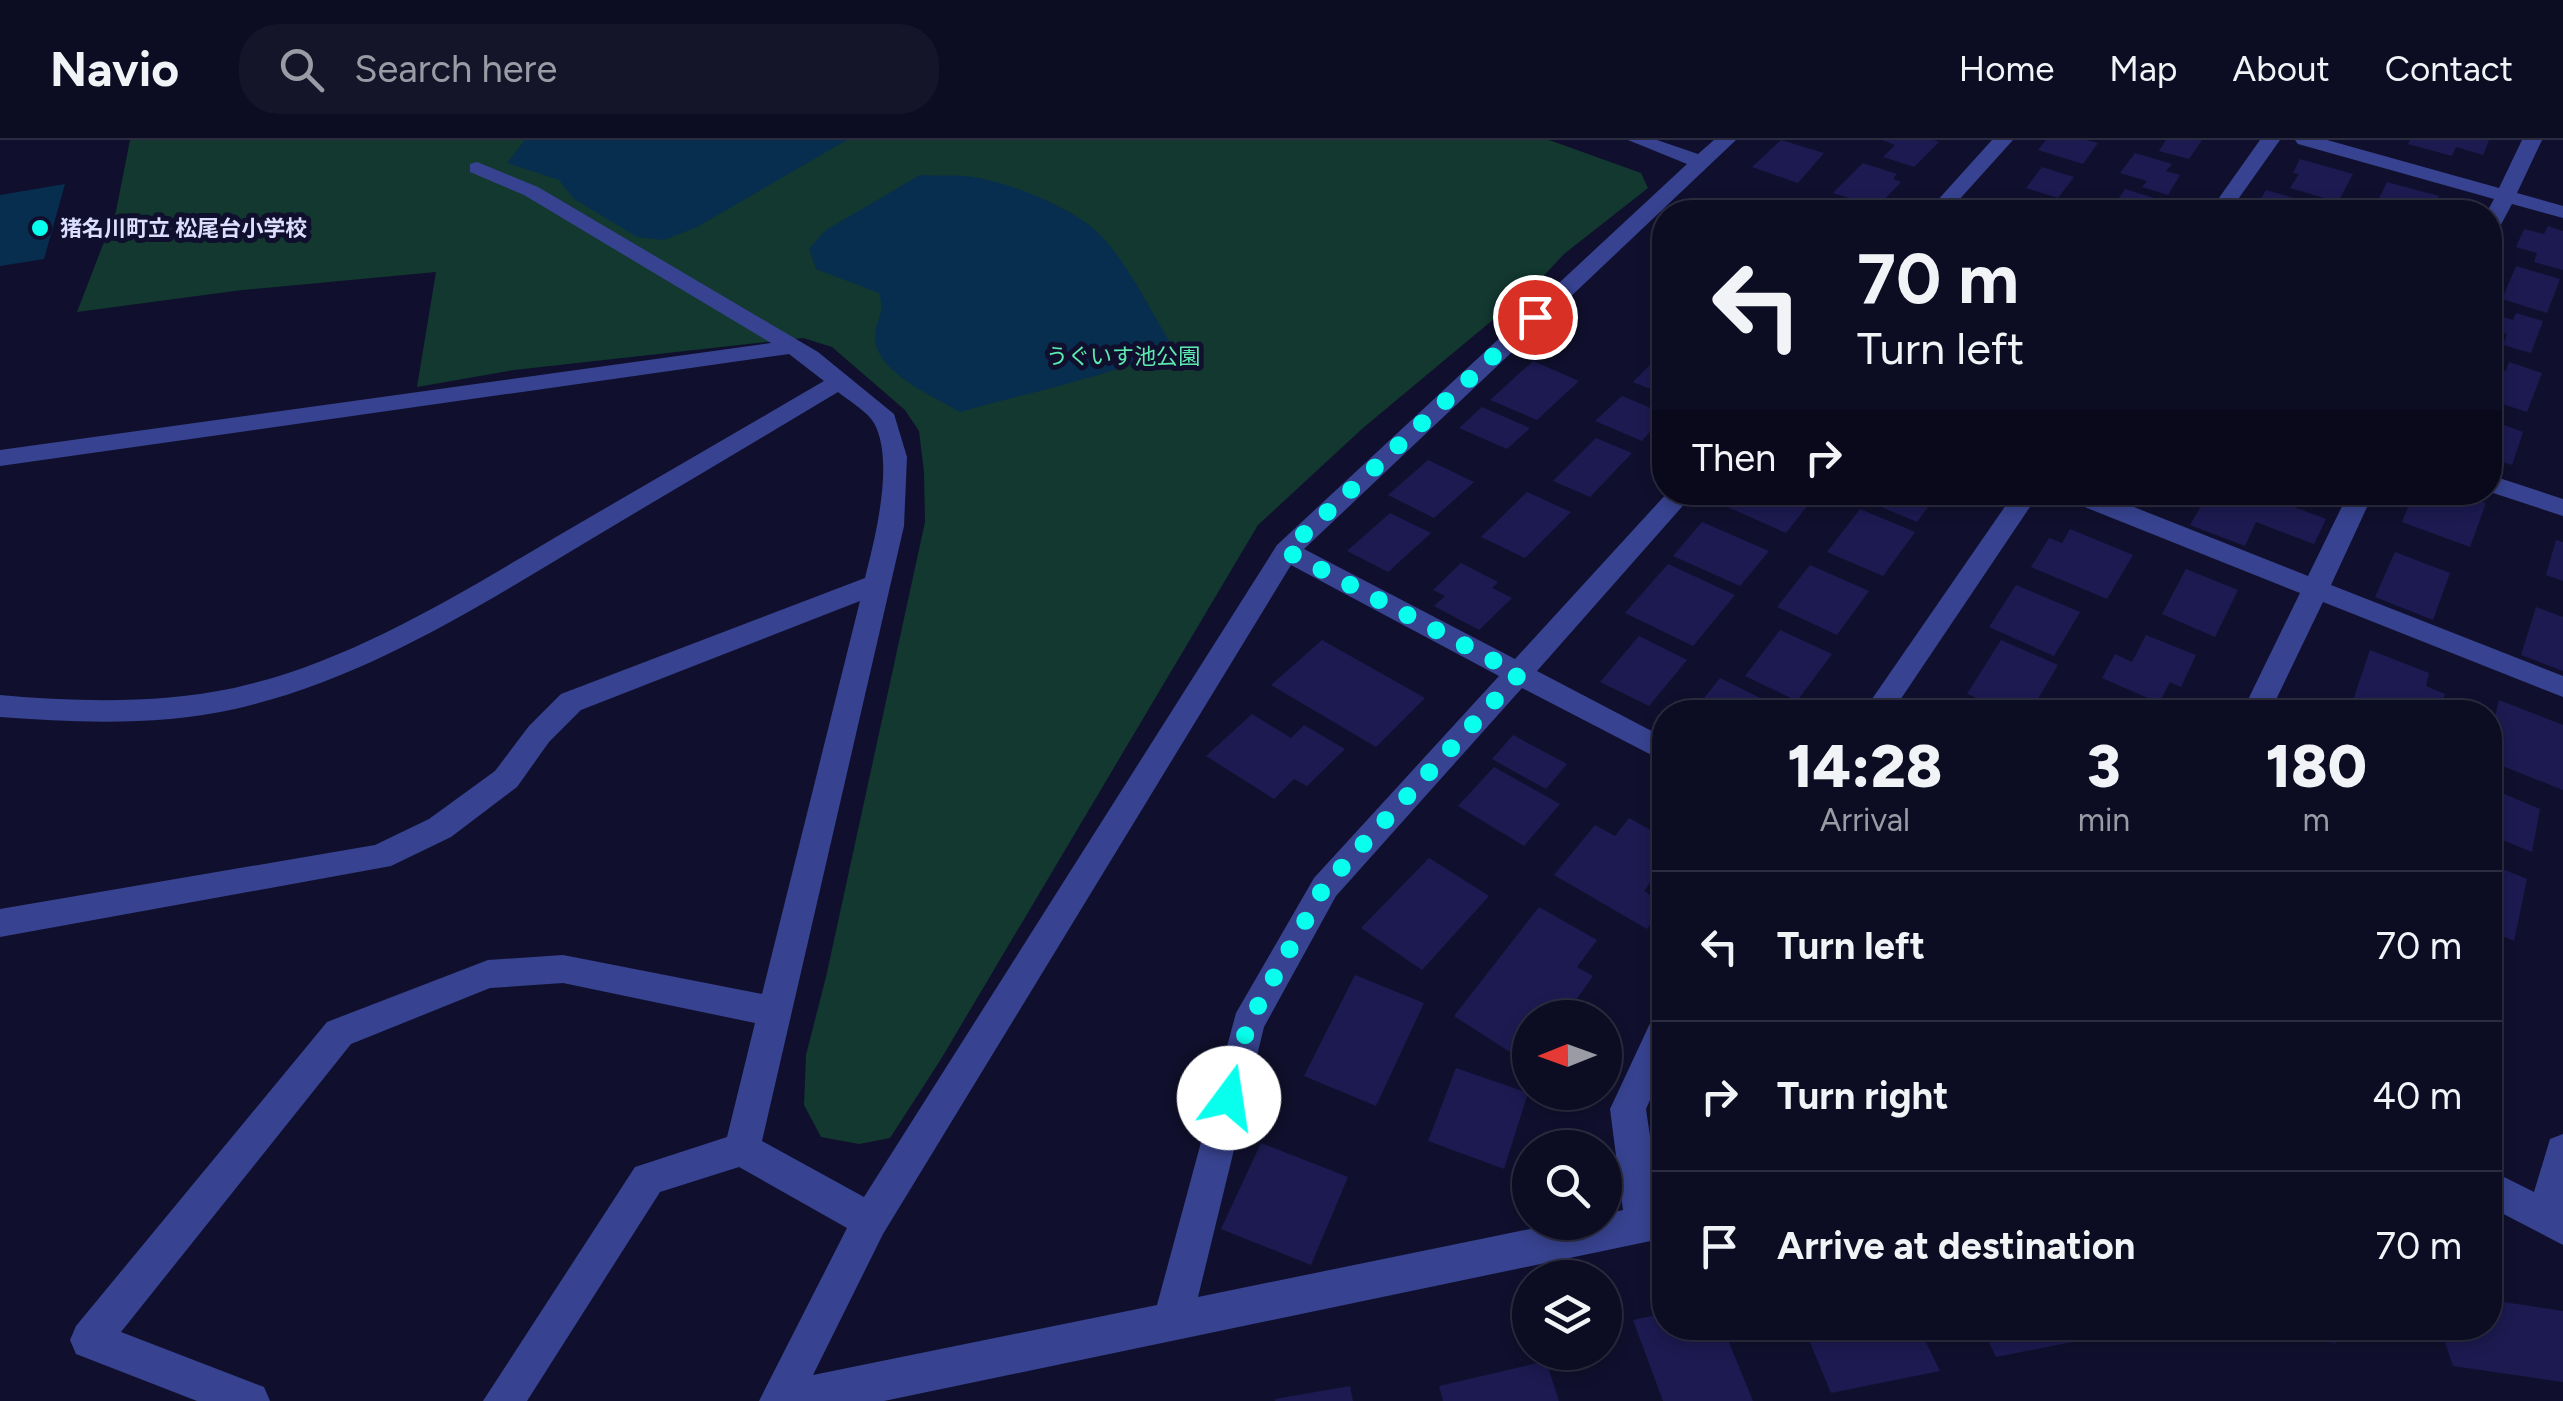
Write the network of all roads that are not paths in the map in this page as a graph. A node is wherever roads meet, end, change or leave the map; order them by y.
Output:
1 (1638, 140) edge
2 (1726, 140) edge
3 (2003, 140) edge
4 (2270, 140) edge
5 (2306, 140) edge
6 (2532, 140) edge
7 (1702, 162) junction
8 (477, 168) dead end
9 (2506, 196) junction
10 (1661, 200) edge
11 (1948, 200) edge
12 (2228, 200) edge
13 (2502, 204) edge
14 (1652, 209) edge
15 (2563, 212) edge
16 (793, 347) junction
17 (839, 382) junction
18 (0, 458) edge
19 (2502, 486) edge
20 (1671, 505) edge
21 (2019, 505) edge
22 (2104, 505) edge
23 (2356, 505) edge
24 (2563, 508) edge
25 (1286, 551) junction
26 (876, 584) junction
27 (2316, 589) junction
28 (1519, 674) junction
29 (2563, 686) edge
30 (1885, 700) edge
31 (2262, 700) edge
32 (0, 706) edge
33 (1652, 745) edge
34 (0, 923) edge
35 (776, 1012) junction
36 (1652, 1056) edge
37 (742, 1149) junction
38 (2563, 1151) edge
39 (2502, 1194) edge
40 (1652, 1213) edge
41 (870, 1221) junction
42 (1652, 1222) edge
43 (2555, 1222) edge
44 (1172, 1322) junction
45 (250, 1401) edge
46 (503, 1401) edge
47 (779, 1401) edge
48 (788, 1401) edge

1 - 7 street
2 - 7 street
3 - 11 street
4 - 12 street
5 - 9 street
6 - 9 street
7 - 10 street
8 - 16 street
9 - 13 street
9 - 15 street
14 - 25 street
16 - 17 street
16 - 18 street
17 - 26 street
17 - 32 street
19 - 24 street
20 - 28 street
21 - 30 street
22 - 27 street
23 - 27 street
25 - 28 street
25 - 41 street
26 - 34 street
26 - 35 street
27 - 29 street
27 - 31 street
28 - 33 street
28 - 44 street
35 - 37 street
35 - 45 street
36 - 40 street
37 - 41 street
37 - 46 street
38 - 43 street
39 - 43 street
41 - 47 street
42 - 44 street
44 - 48 street

